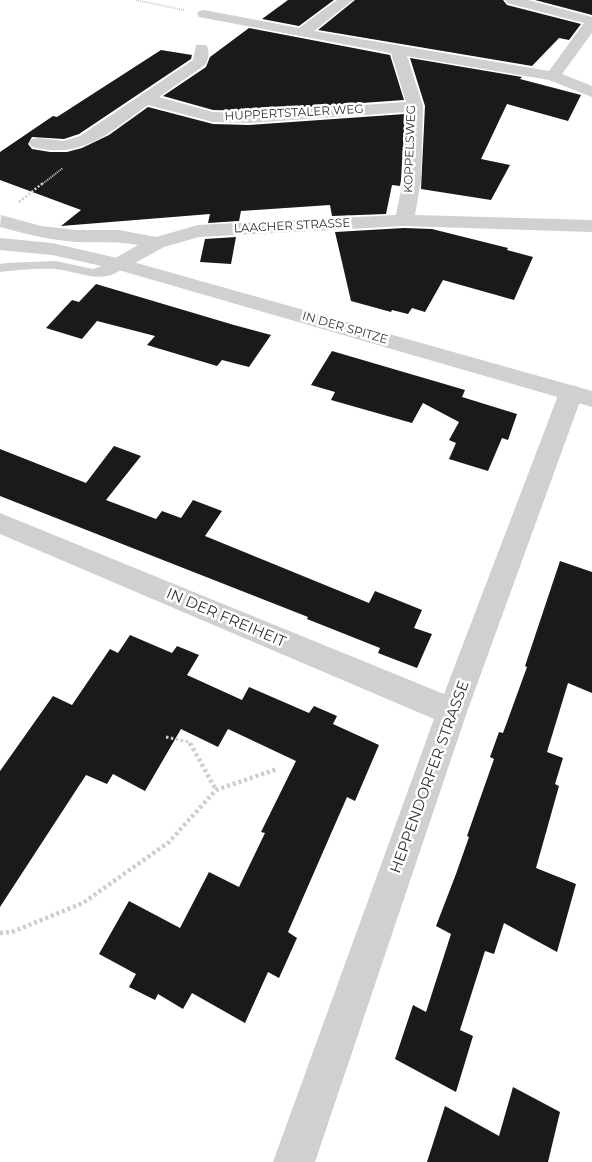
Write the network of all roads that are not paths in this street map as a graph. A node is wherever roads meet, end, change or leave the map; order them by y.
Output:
1 (346, 0) edge
2 (512, 0) edge
3 (204, 14) road end
4 (592, 22) edge
5 (302, 33) junction
6 (201, 48) dead end
7 (398, 50) junction
8 (554, 76) junction
9 (592, 92) edge
10 (146, 99) junction
11 (414, 106) junction
12 (38, 144) dead end
13 (6, 214) edge
14 (404, 220) junction
15 (592, 226) edge
16 (0, 244) edge
17 (157, 244) junction
18 (119, 264) junction
19 (0, 268) edge
20 (582, 396) edge
21 (0, 523) edge
22 (452, 712) junction
23 (294, 1162) edge

1 - 5 street
2 - 4 street
3 - 5 street
4 - 8 street
5 - 7 street
6 - 10 street
7 - 8 street
7 - 11 street, KOPPELSWEG
8 - 9 street
10 - 11 street, HUPPERTSTALER WEG
10 - 12 street
11 - 14 street, KOPPELSWEG
13 - 17 street
14 - 15 street, LAACHER STRASSE
14 - 17 street, LAACHER STRASSE
16 - 18 street
17 - 18 street, LAACHER STRASSE
18 - 19 lane
18 - 20 street, IN DER SPITZE
20 - 22 street, HEPPENDORFER STRASSE
21 - 22 street, IN DER FREIHEIT
22 - 23 street, HEPPENDORFER STRASSE

